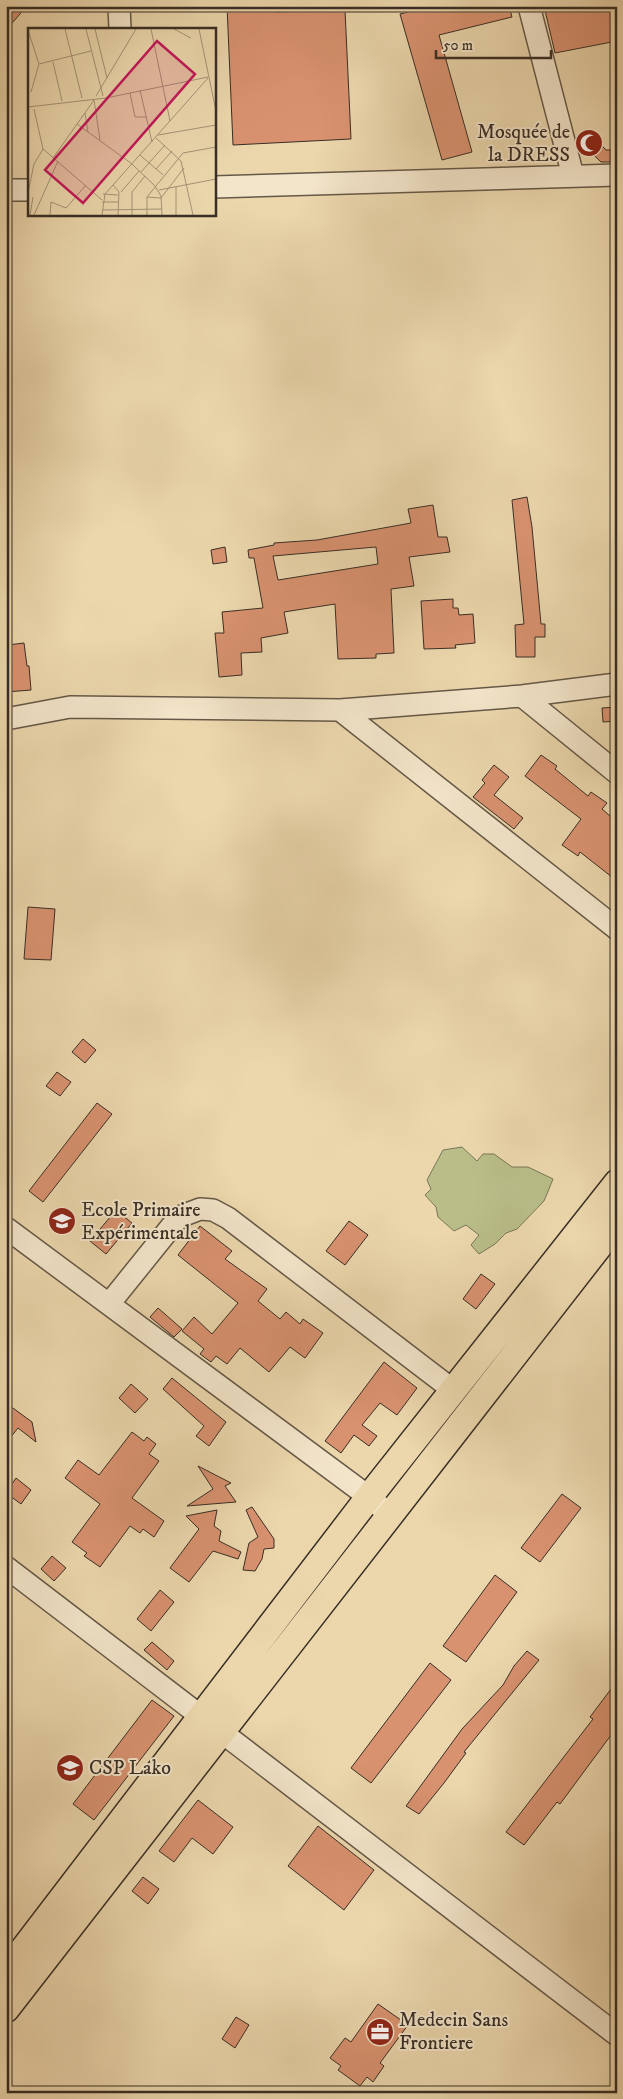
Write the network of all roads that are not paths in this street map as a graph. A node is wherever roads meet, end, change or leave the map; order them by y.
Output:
1 (119, 6) edge
2 (529, 6) edge
3 (120, 28) edge
4 (617, 175) edge
5 (573, 176) junction
6 (215, 187) edge
7 (6, 190) edge
8 (28, 190) edge
9 (617, 684) edge
10 (522, 696) junction
11 (340, 710) junction
12 (6, 719) edge
13 (617, 773) edge
14 (617, 929) edge
15 (617, 1183) edge
16 (617, 1223) edge
17 (6, 1228) edge
18 (109, 1304) junction
19 (453, 1390) junction
20 (369, 1496) junction
21 (389, 1514) junction
22 (6, 1567) edge
23 (211, 1725) junction
24 (6, 1972) edge
25 (6, 2009) edge
26 (617, 2034) edge

1 - 3 street
2 - 5 street
4 - 5 street
5 - 6 street
7 - 8 street
9 - 10 street
10 - 11 street
10 - 13 street
11 - 12 street
11 - 14 street
15 - 19 main road
16 - 21 main road
17 - 18 street
18 - 19 street
18 - 20 street
19 - 20 main road
20 - 21 street
20 - 23 main road
21 - 23 main road
22 - 23 street
23 - 24 main road
23 - 25 main road
23 - 26 street

